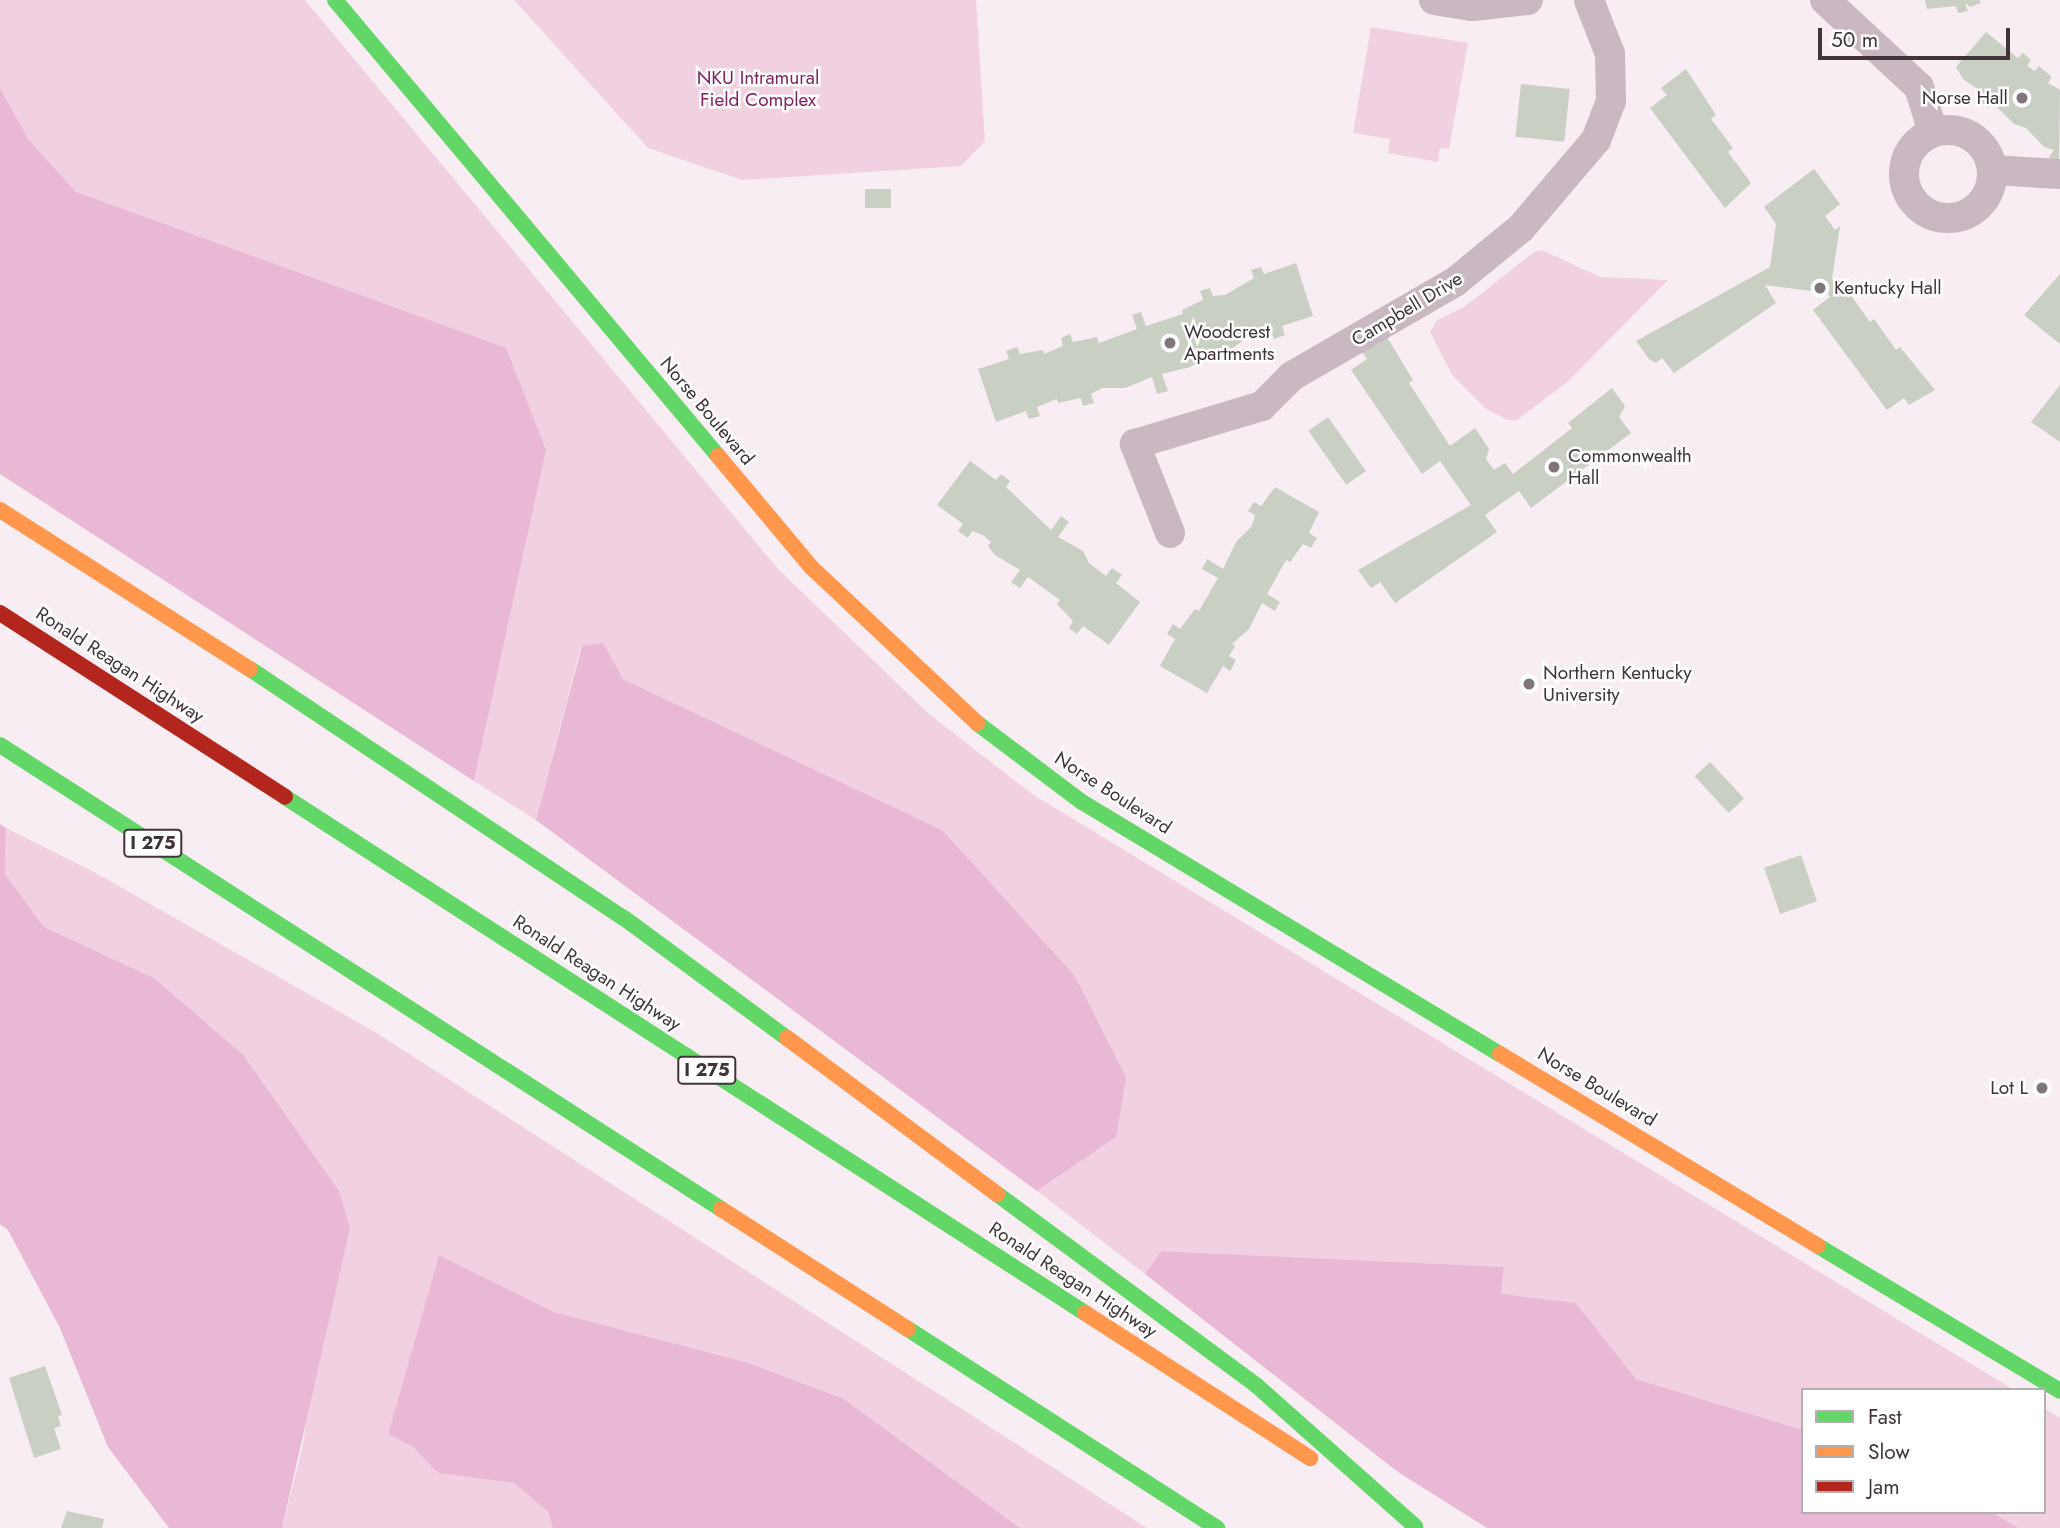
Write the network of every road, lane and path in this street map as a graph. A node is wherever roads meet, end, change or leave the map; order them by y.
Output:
1 (335, 0) edge
2 (1434, 0) edge
3 (1528, 0) edge
4 (1589, 0) edge
5 (1825, 0) edge
6 (1933, 132) junction
7 (1992, 170) junction
8 (2060, 174) edge
9 (0, 510) edge
10 (1170, 533) dead end
11 (0, 613) edge
12 (0, 745) edge
13 (2060, 1391) edge
14 (1416, 1527) edge
15 (1217, 1528) edge

1 - 13 main road, Norse Boulevard
2 - 3 street
4 - 10 street, Campbell Drive
5 - 6 street
6 - 7 street
6 - 7 street
7 - 8 street
9 - 14 main road
11 - 14 main road, Ronald Reagan Highway / I 275
12 - 15 main road, I 275

